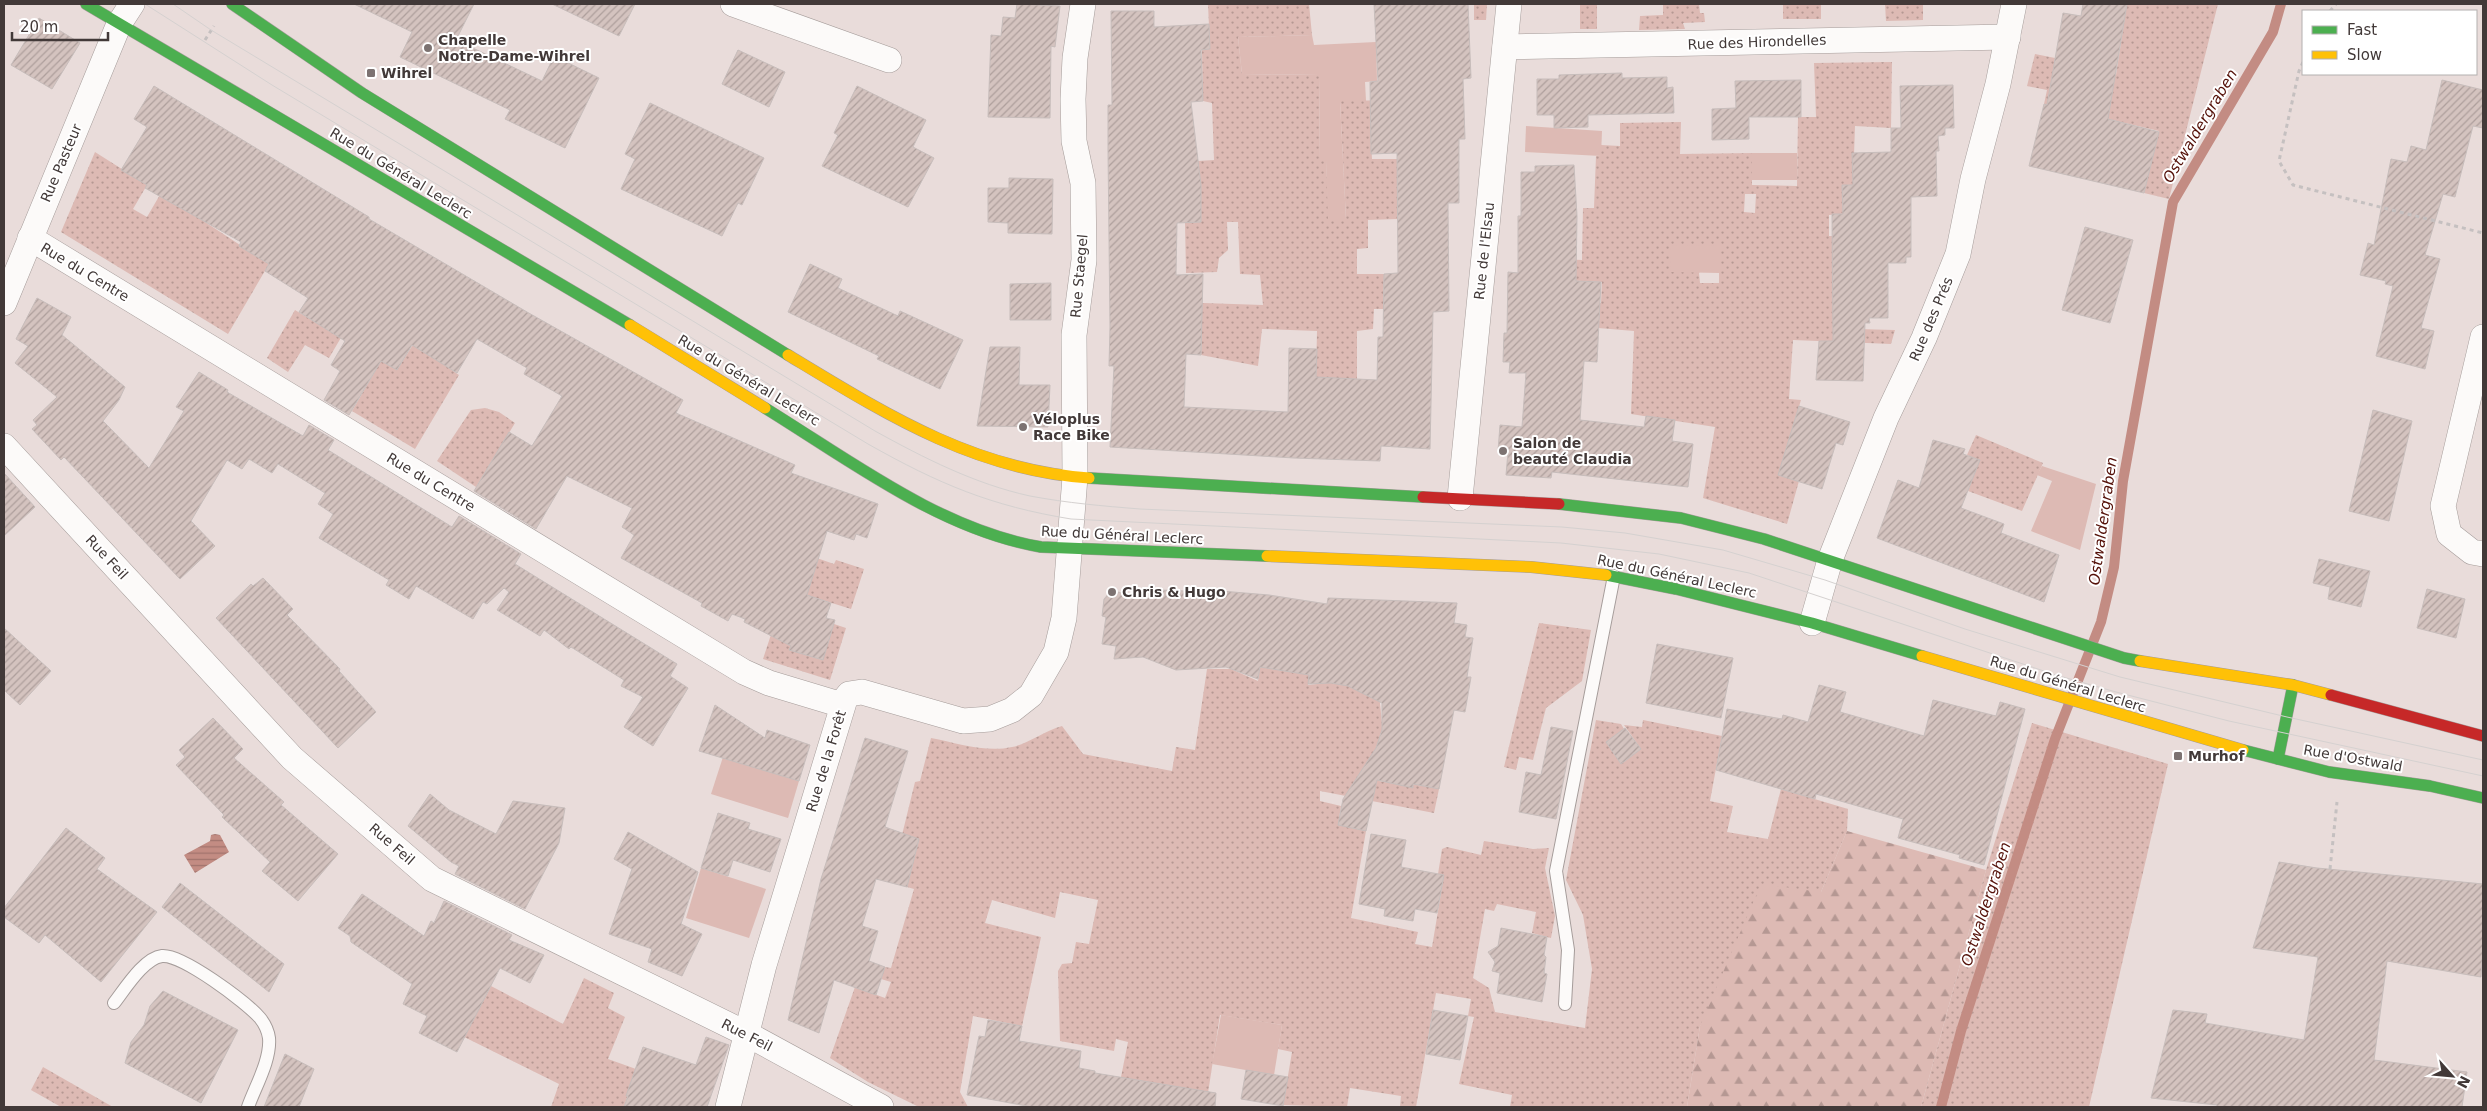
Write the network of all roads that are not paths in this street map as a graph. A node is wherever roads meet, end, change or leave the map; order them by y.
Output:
1 (86, 4) edge
2 (232, 4) edge
3 (733, 4) edge
4 (1083, 4) edge
5 (1509, 4) edge
6 (2014, 4) edge
7 (126, 14) edge
8 (2008, 36) junction
9 (1505, 47) junction
10 (889, 60) dead end
11 (30, 238) junction
12 (4, 303) edge
13 (2483, 337) edge
14 (4, 446) edge
15 (1075, 477) junction
16 (1460, 498) junction
17 (1069, 549) junction
18 (2483, 554) edge
19 (1830, 560) junction
20 (1614, 576) junction
21 (1812, 623) junction
22 (2293, 685) junction
23 (842, 705) junction
24 (2483, 736) edge
25 (2278, 759) junction
26 (2483, 798) edge
27 (114, 1003) dead end
28 (1565, 1004) dead end
29 (746, 1034) junction
30 (248, 1107) edge
31 (728, 1107) edge
32 (881, 1107) edge

1 - 7 main road, Rue du Général Leclerc
2 - 15 main road
3 - 10 street
4 - 15 street, Rue Staegel
5 - 9 street, Rue de l'Elsau
6 - 8 street, Rue des Prés
7 - 11 street, Rue Pasteur
7 - 17 main road, Rue du Général Leclerc
8 - 9 street, Rue des Hirondelles
8 - 19 street, Rue des Prés
9 - 16 street, Rue de l'Elsau
11 - 12 street, Rue Pasteur
11 - 23 street, Rue du Centre
13 - 18 street
14 - 29 street, Rue Feil
15 - 16 main road
15 - 17 street, Rue Staegel
16 - 19 main road
17 - 20 main road, Rue du Général Leclerc
17 - 23 street, Rue de la Forêt
19 - 21 street, Rue des Prés
19 - 22 main road
20 - 21 main road, Rue du Général Leclerc
20 - 28 lane
21 - 25 main road, Rue du Général Leclerc
22 - 24 main road
22 - 25 main road
23 - 29 street, Rue de la Forêt
25 - 26 main road, Rue d'Ostwald
27 - 30 lane
29 - 31 street, Rue de la Forêt
29 - 32 street, Rue Feil

